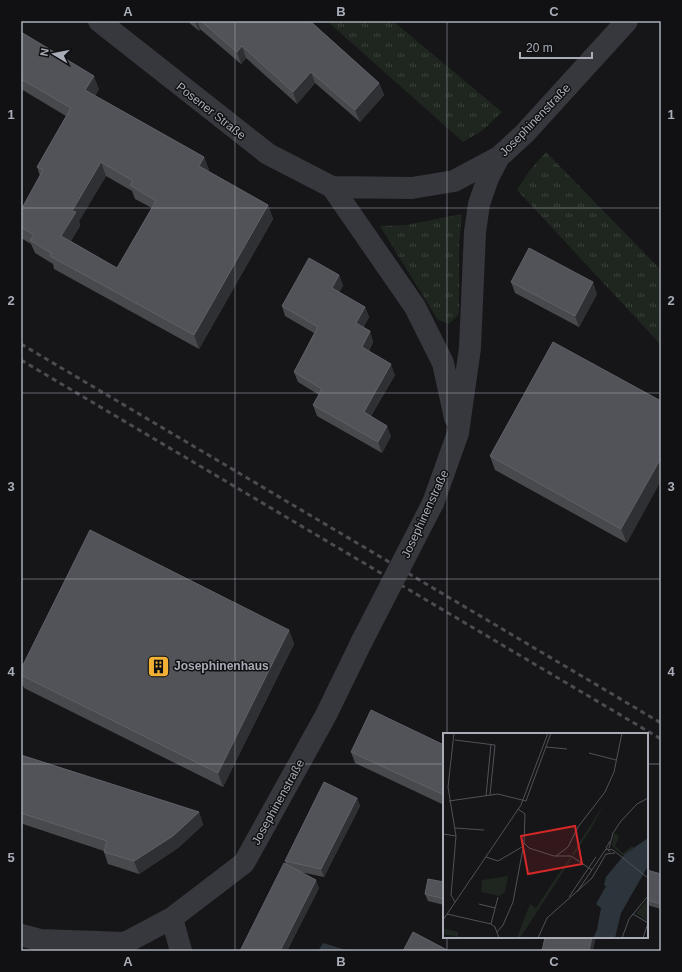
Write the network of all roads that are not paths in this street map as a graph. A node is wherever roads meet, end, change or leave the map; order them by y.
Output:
1 (99, 21) edge
2 (627, 21) edge
3 (499, 157) junction
4 (332, 187) junction
5 (458, 433) junction
6 (172, 918) junction
7 (21, 935) edge
8 (130, 947) edge
9 (181, 951) edge

1 - 4 street, Posener Straße
2 - 3 street, Josephinenstraße
3 - 4 street, Posener Straße
3 - 5 street, Josephinenstraße
4 - 5 street, Posener Straße
5 - 6 street, Josephinenstraße, bridge
6 - 8 street, Josephinenstraße
6 - 9 street
7 - 8 street

